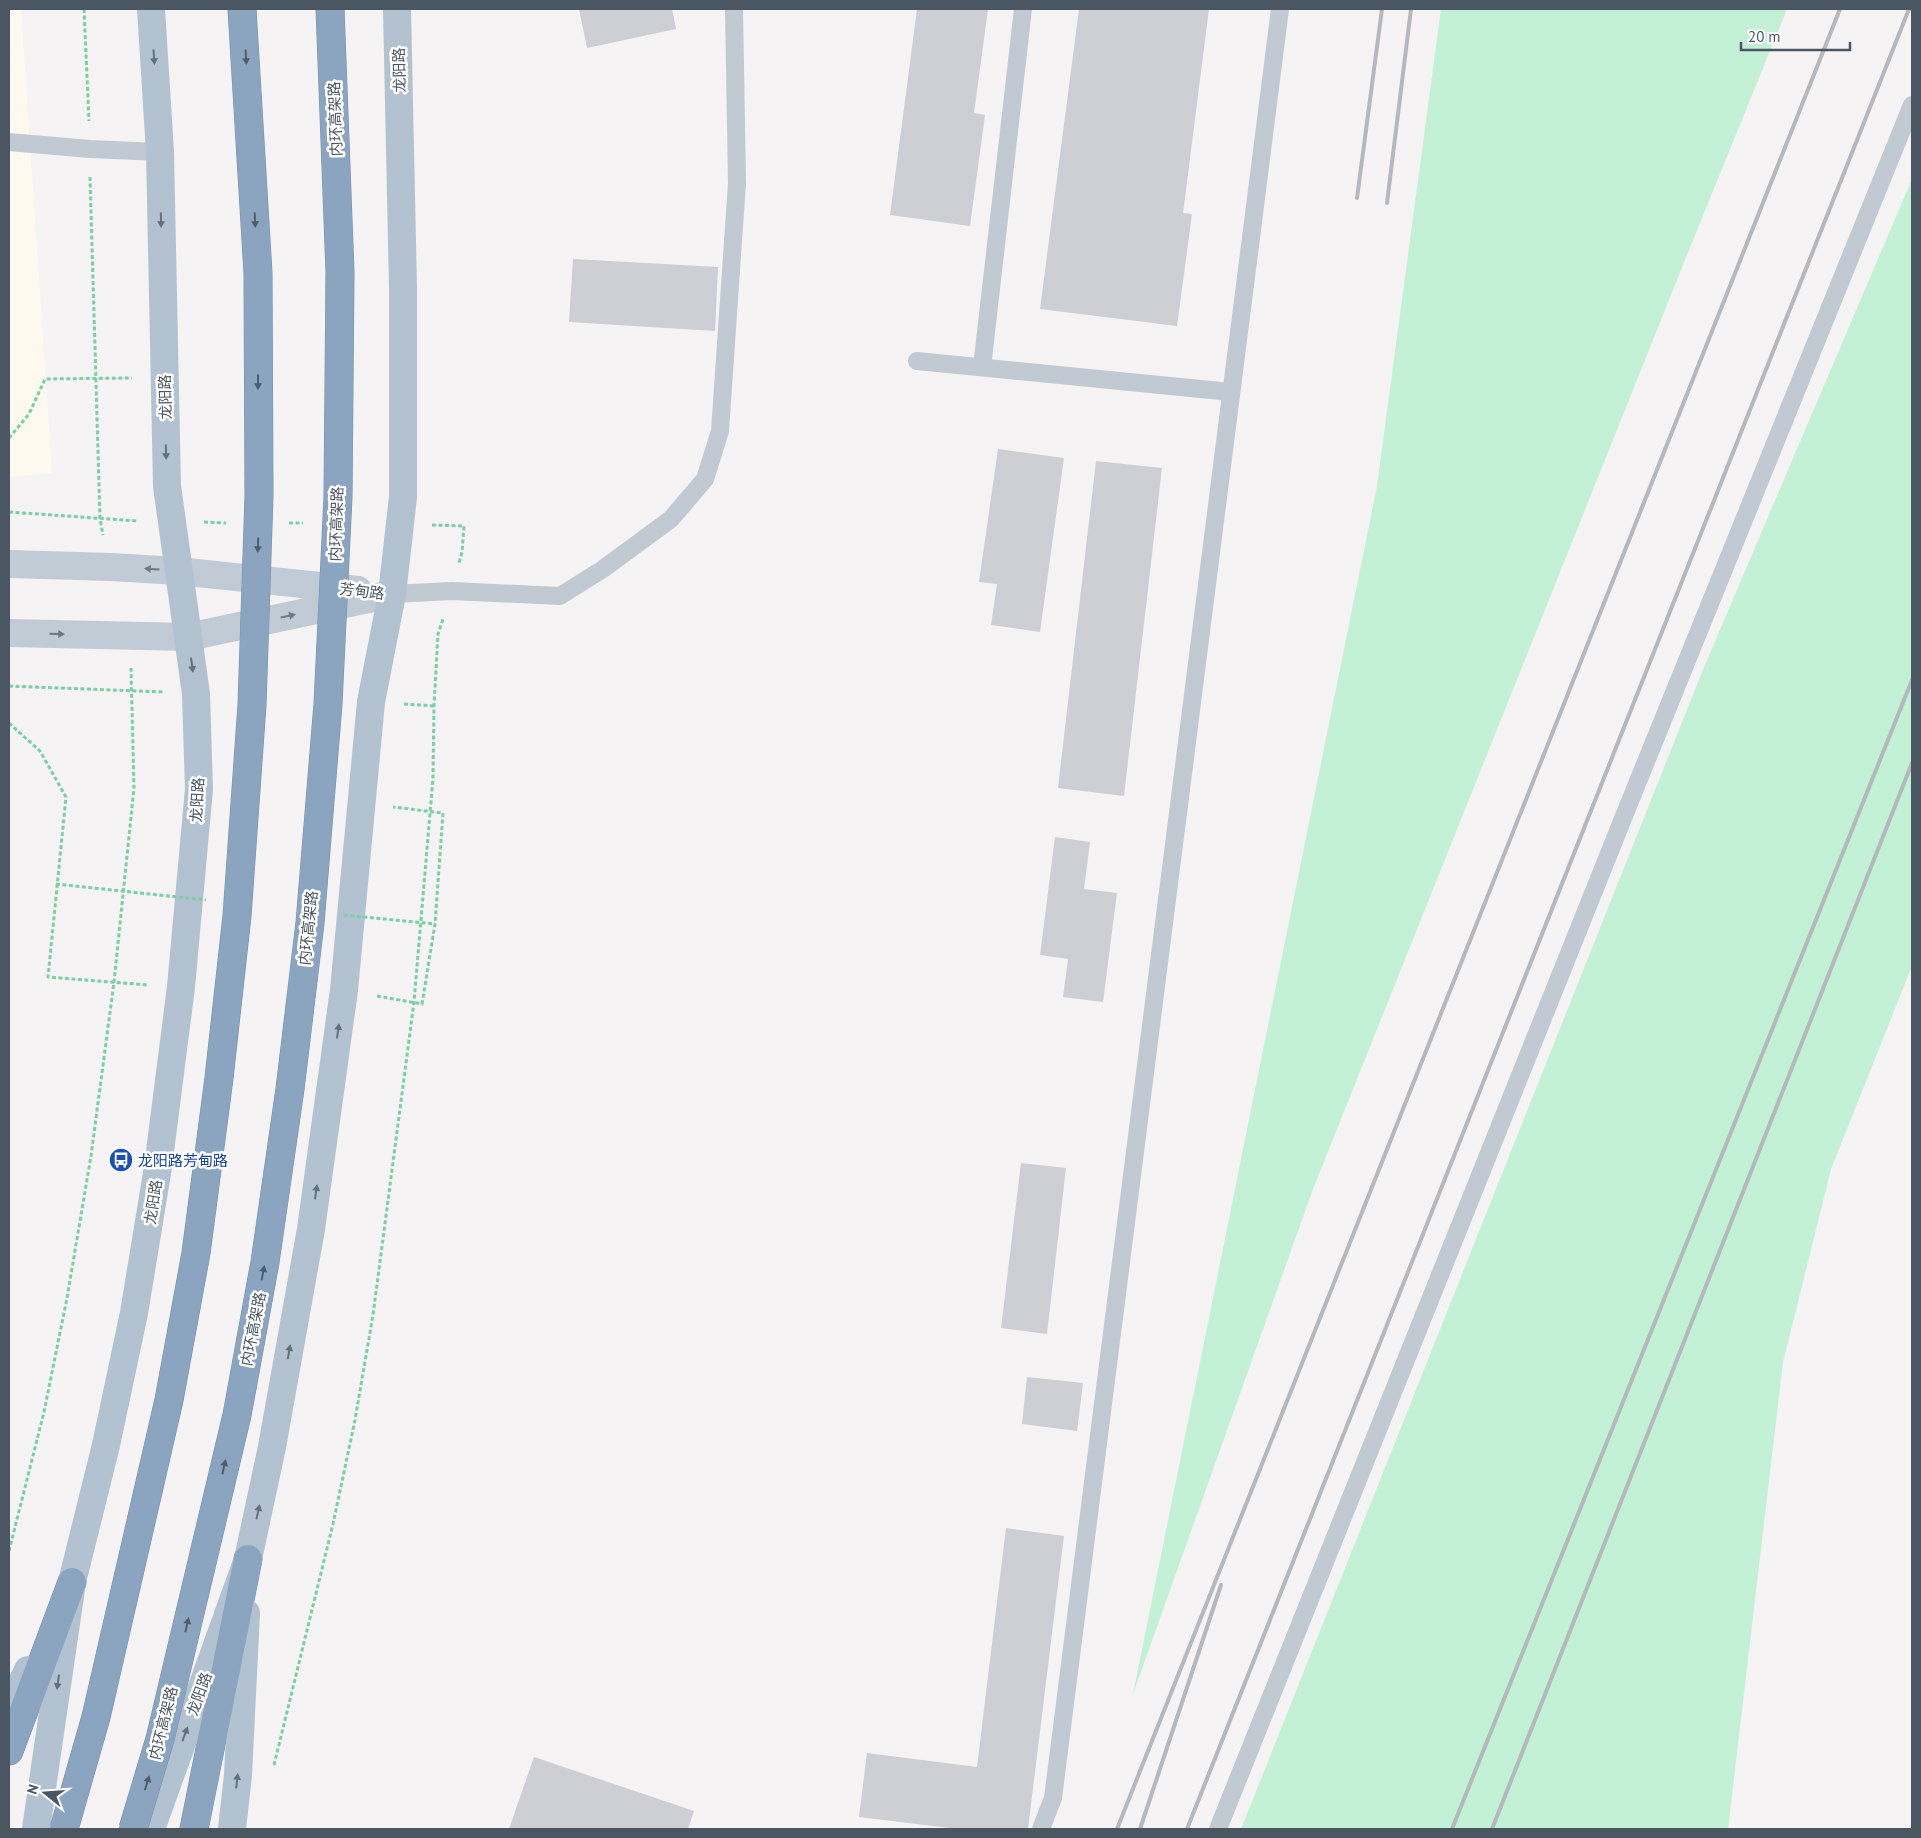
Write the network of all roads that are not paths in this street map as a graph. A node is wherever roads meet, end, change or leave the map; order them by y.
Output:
1 (151, 9) edge
2 (242, 9) edge
3 (330, 9) edge
4 (397, 9) edge
5 (734, 9) edge
6 (1022, 9) edge
7 (1280, 9) edge
8 (1912, 105) edge
9 (9, 142) edge
10 (160, 152) junction
11 (917, 361) dead end
12 (982, 367) junction
13 (1231, 392) junction
14 (9, 564) edge
15 (178, 571) junction
16 (392, 594) junction
17 (9, 633) edge
18 (188, 636) junction
19 (248, 1559) junction
20 (72, 1582) junction
21 (9, 1710) edge
22 (9, 1751) edge
23 (36, 1829) edge
24 (64, 1829) edge
25 (133, 1829) edge
26 (151, 1829) edge
27 (194, 1829) edge
28 (232, 1829) edge
29 (1041, 1829) edge
30 (1218, 1829) edge

1 -> 10 main road, 龙阳路
2 -> 24 highway, bridge
25 -> 3 highway, 内环高架路, bridge
4 - 16 main road, 龙阳路
5 - 16 lane
6 - 12 lane
7 - 13 lane
8 - 30 lane
9 - 10 lane
10 -> 15 main road, 龙阳路
11 - 12 lane
12 - 13 lane
13 - 29 lane
15 -> 14 main road, 芳甸路
15 - 16 main road, 芳甸路
15 - 18 main road, 龙阳路
18 -> 16 main road, 芳甸路
19 -> 16 main road, 龙阳路
17 -> 18 main road, 芳甸路
18 -> 20 main road, 龙阳路
26 -> 19 main road, 龙阳路
19 - 27 highway
28 -> 19 main road, 龙阳路
20 - 21 main road, 龙阳路
20 - 22 highway
20 -> 23 main road, 龙阳路

